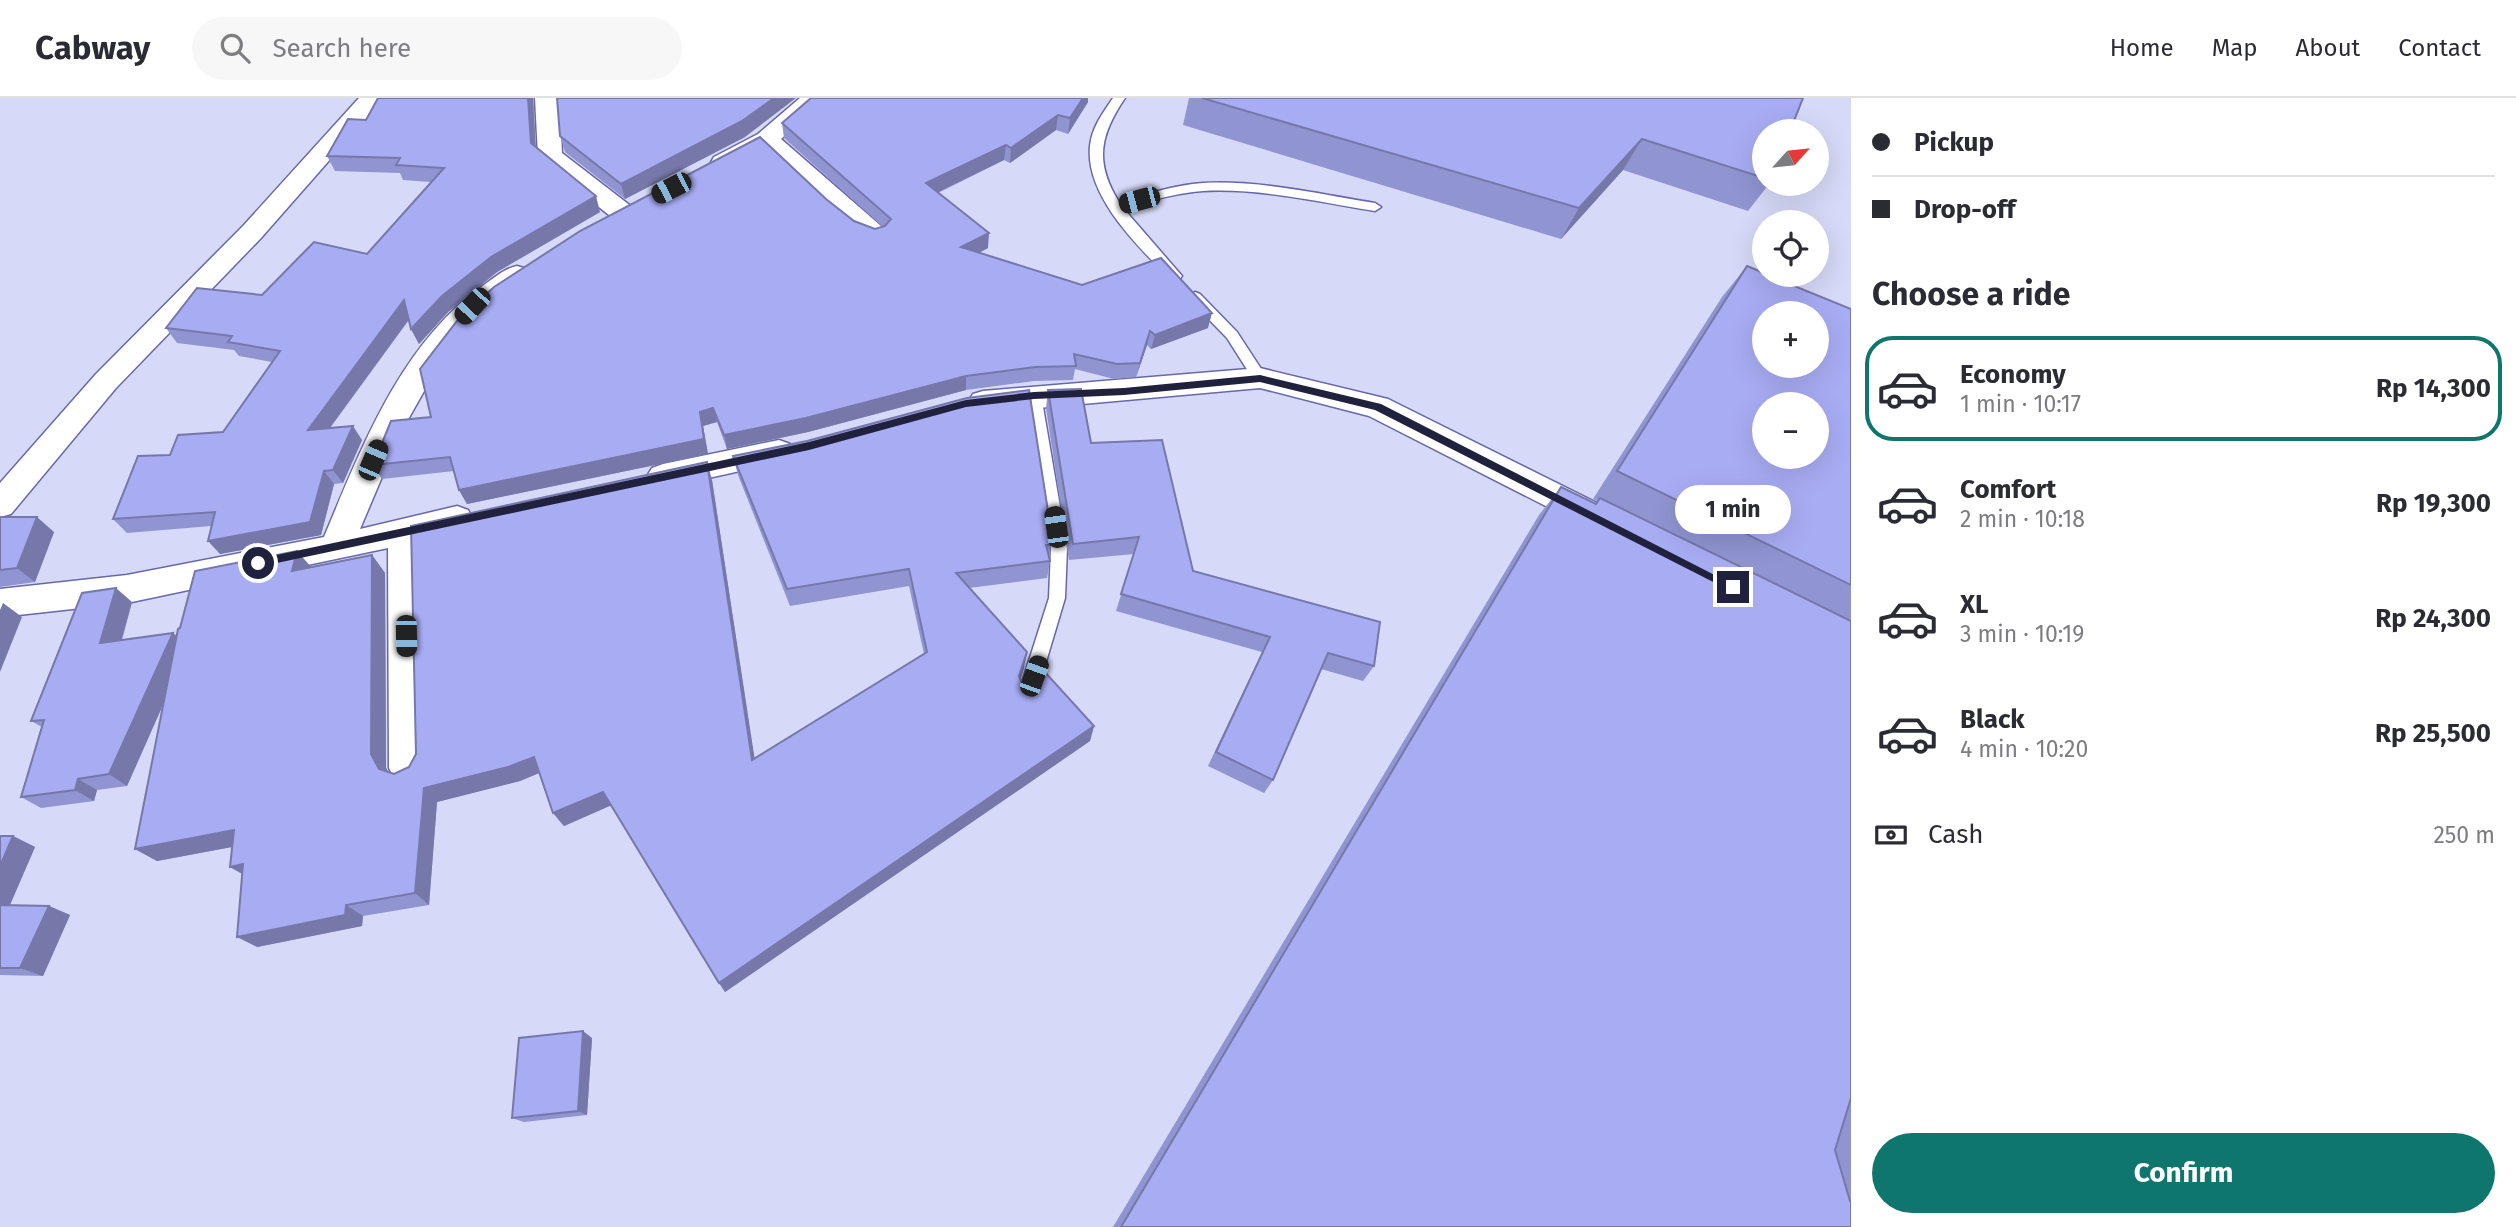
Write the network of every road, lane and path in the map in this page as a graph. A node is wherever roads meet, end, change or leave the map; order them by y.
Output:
1 (372, 98) edge
2 (547, 98) edge
3 (814, 98) edge
4 (1119, 98) edge
5 (767, 139) junction
6 (695, 176) edge
7 (1114, 207) junction
8 (1375, 207) dead end
9 (624, 213) edge
10 (876, 233) edge
11 (535, 265) edge
12 (1260, 378) junction
13 (1034, 395) junction
14 (953, 407) edge
15 (809, 446) edge
16 (634, 482) edge
17 (0, 505) edge
18 (485, 513) edge
19 (404, 530) junction
20 (1627, 532) edge
21 (337, 548) junction
22 (0, 603) edge
23 (1028, 692) edge
24 (408, 768) edge

1 - 17 street
2 - 9 street
3 - 5 street
4 - 7 lane
5 - 6 street
5 - 10 street
7 - 8 lane
7 - 12 lane
11 - 21 street
12 - 13 street
12 - 20 street
13 - 14 street
13 - 23 lane
15 - 16 street
18 - 19 street
19 - 21 street
19 - 24 street
21 - 22 street

